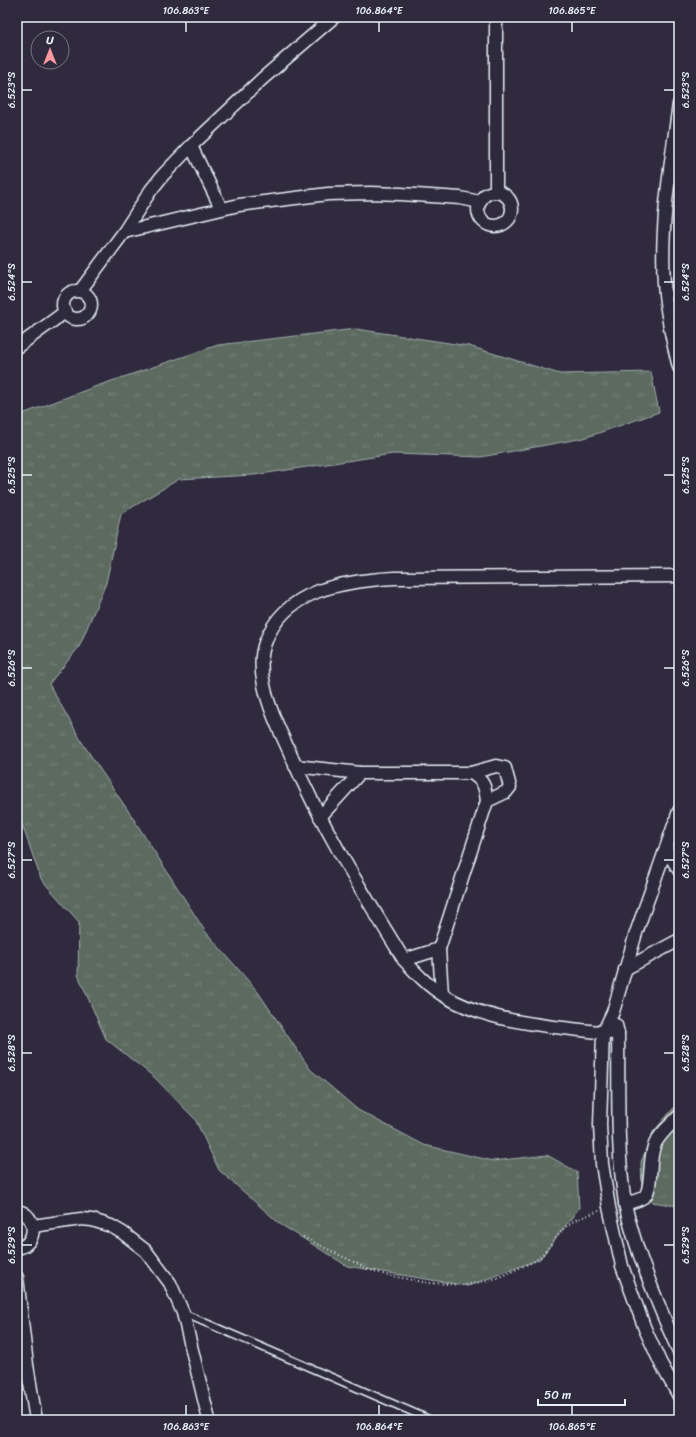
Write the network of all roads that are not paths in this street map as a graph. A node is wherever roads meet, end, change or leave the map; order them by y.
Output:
1 (334, 17) edge
2 (496, 17) edge
3 (679, 104) edge
4 (191, 146) junction
5 (496, 192) junction
6 (480, 202) junction
7 (221, 208) junction
8 (124, 232) junction
9 (80, 291) junction
10 (65, 312) junction
11 (17, 346) edge
12 (679, 367) edge
13 (679, 576) edge
14 (295, 766) junction
15 (360, 773) junction
16 (471, 773) junction
17 (487, 801) junction
18 (679, 811) edge
19 (320, 817) junction
20 (666, 849) junction
21 (679, 870) edge
22 (679, 940) edge
23 (439, 949) junction
24 (404, 960) junction
25 (625, 969) junction
26 (442, 994) junction
27 (613, 1012) junction
28 (603, 1033) junction
29 (618, 1033) junction
30 (679, 1116) edge
31 (625, 1204) junction
32 (17, 1211) edge
33 (33, 1226) junction
34 (17, 1248) edge
35 (17, 1277) edge
36 (183, 1313) junction
37 (679, 1352) edge
38 (679, 1395) edge
39 (36, 1420) edge
40 (209, 1420) edge
41 (431, 1420) edge

1 - 4 street
2 - 5 street
3 - 12 street
4 - 7 street
4 - 8 street
5 - 6 street
5 - 6 street
6 - 7 street
7 - 8 street
8 - 9 street
9 - 10 street
9 - 10 street
10 - 11 street
13 - 14 street
14 - 15 street
14 - 19 street
15 - 16 street
15 - 19 street
16 - 17 street
16 - 17 street
17 - 23 street
18 - 20 street
19 - 24 street
20 - 21 street
20 - 25 street
22 - 25 street
23 - 24 street
23 - 26 street
24 - 26 street
25 - 27 street
26 - 28 street
27 - 28 street
27 - 29 street
28 - 29 street
28 - 38 street
29 - 31 street
30 - 31 street
31 - 37 street
32 - 33 street
33 - 34 street
33 - 36 street
35 - 39 street
36 - 40 street
36 - 41 lane

